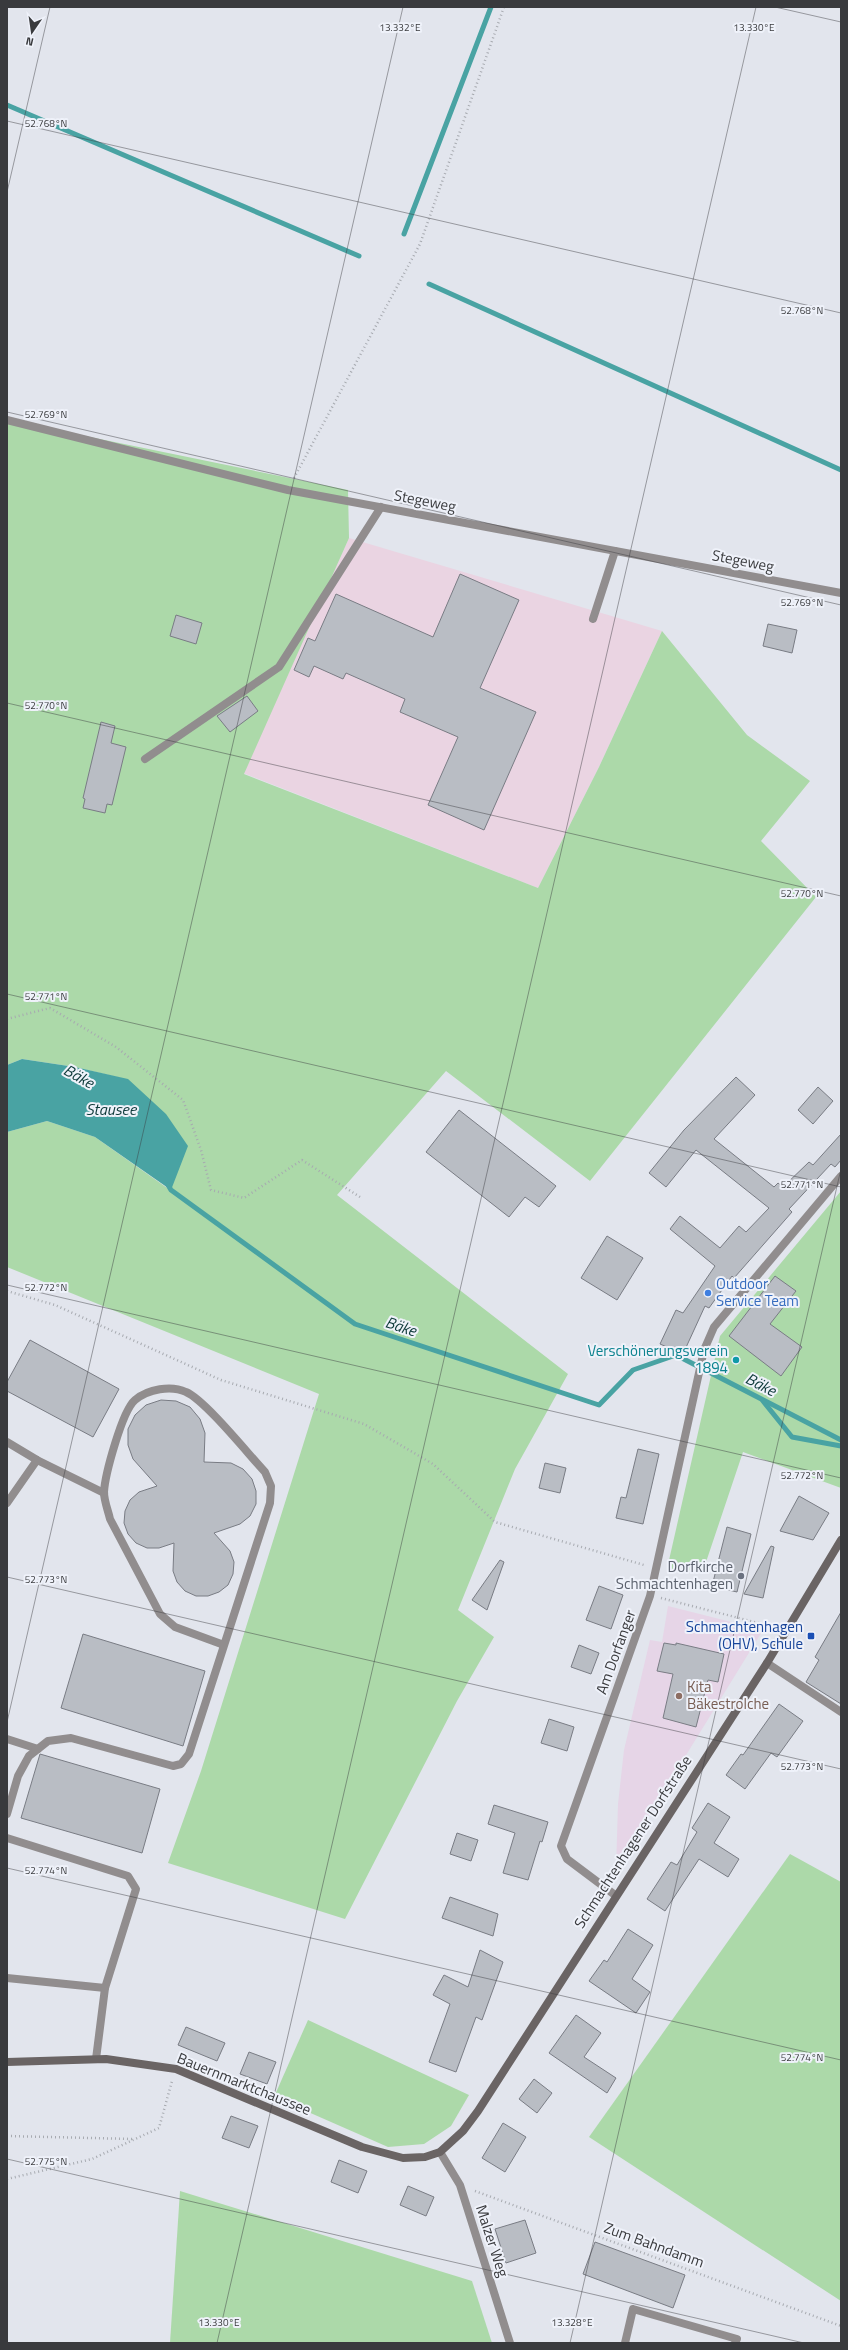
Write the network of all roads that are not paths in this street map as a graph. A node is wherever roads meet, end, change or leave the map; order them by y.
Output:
1 (7, 420) edge
2 (381, 507) junction
3 (615, 551) junction
4 (841, 593) edge
5 (593, 619) dead end
6 (145, 759) dead end
7 (841, 1176) edge
8 (7, 1442) edge
9 (37, 1460) junction
10 (104, 1492) junction
11 (7, 1503) edge
12 (841, 1540) edge
13 (224, 1645) junction
14 (767, 1663) junction
15 (841, 1712) edge
16 (7, 1739) edge
17 (38, 1749) junction
18 (7, 1814) edge
19 (7, 1838) edge
20 (615, 1895) junction
21 (7, 1978) edge
22 (105, 1988) junction
23 (96, 2059) junction
24 (7, 2062) edge
25 (440, 2152) junction
26 (510, 2343) edge
27 (625, 2343) edge
28 (735, 2343) edge

1 - 2 street, Stegeweg
2 - 3 street, Stegeweg
2 - 6 street
3 - 4 street, Stegeweg
3 - 5 street
7 - 20 street, Am Dorfanger
8 - 9 street
9 - 10 street
9 - 11 street
10 - 13 street
10 - 13 street
12 - 14 main road, Schmachtenhagener Dorfstraße
13 - 17 street
14 - 15 street
14 - 20 main road, Schmachtenhagener Dorfstraße
16 - 17 street
17 - 18 street
19 - 22 street
20 - 25 main road, Schmachtenhagener Dorfstraße
21 - 22 street
22 - 23 street
23 - 24 main road, Bauernmarktchaussee
23 - 25 main road, Bauernmarktchaussee
25 - 26 street, Malzer Weg
27 - 28 street

